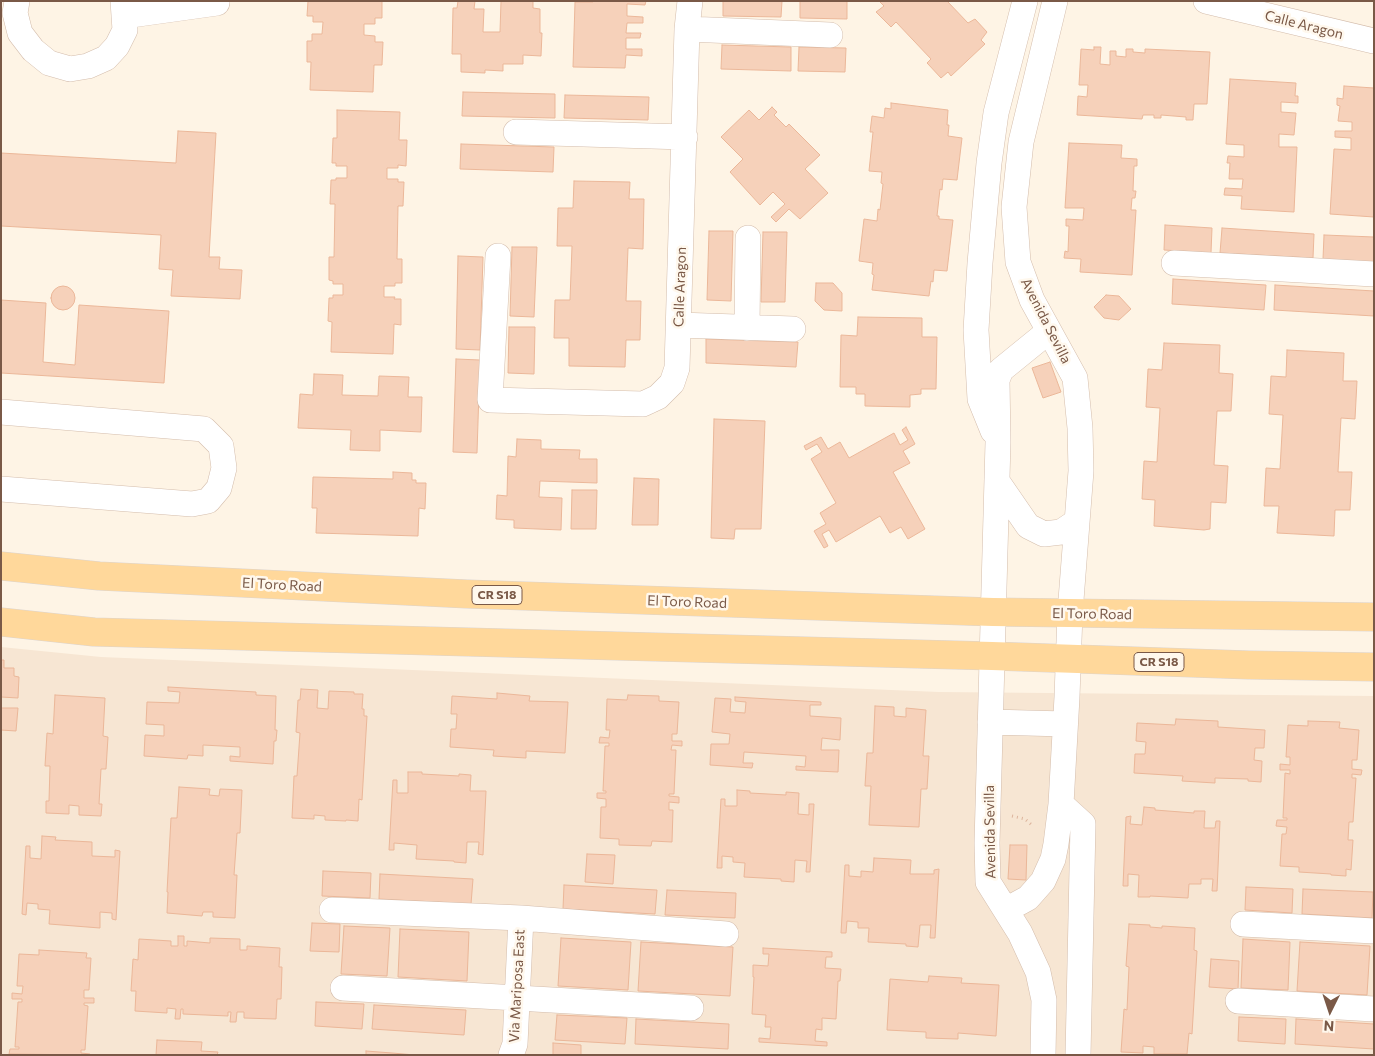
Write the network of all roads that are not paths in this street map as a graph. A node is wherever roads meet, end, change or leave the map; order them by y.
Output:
1 (17, 1) edge
2 (217, 1) edge
3 (690, 1) edge
4 (1025, 1) edge
5 (1055, 1) edge
6 (1206, 1) edge
7 (123, 9) edge
8 (687, 29) junction
9 (830, 35) dead end
10 (1374, 41) edge
11 (516, 132) dead end
12 (685, 136) junction
13 (748, 238) dead end
14 (498, 256) dead end
15 (1174, 263) dead end
16 (1374, 274) edge
17 (679, 325) junction
18 (747, 328) junction
19 (792, 329) dead end
20 (1049, 331) junction
21 (1, 412) edge
22 (998, 442) junction
23 (997, 482) junction
24 (1, 489) edge
25 (1076, 522) junction
26 (1, 566) edge
27 (993, 612) junction
28 (1070, 613) junction
29 (1374, 617) edge
30 (1, 622) edge
31 (992, 656) junction
32 (1069, 659) junction
33 (1374, 666) edge
34 (990, 722) junction
35 (1065, 724) junction
36 (1061, 804) junction
37 (332, 910) dead end
38 (1006, 910) junction
39 (520, 918) junction
40 (1243, 924) dead end
41 (1374, 931) edge
42 (726, 934) dead end
43 (343, 988) dead end
44 (516, 998) junction
45 (1238, 1001) dead end
46 (691, 1008) dead end
47 (1374, 1009) edge
48 (512, 1055) edge
49 (1043, 1055) edge
50 (1078, 1055) edge

1 - 7 street
2 - 7 street
3 - 8 street, Calle Aragon
4 - 22 street
5 - 20 street, Avenida Sevilla
6 - 10 street, Calle Aragon
8 - 9 street
8 - 12 street, Calle Aragon
11 - 12 street
12 - 17 street, Calle Aragon
13 - 18 street
14 - 17 street, Calle Aragon
15 - 16 street
17 - 18 street
18 - 19 street
20 - 22 street
20 - 25 street, Avenida Sevilla
21 - 24 street
22 - 23 street
23 - 25 street
23 - 27 street
25 - 28 street, Avenida Sevilla
26 - 27 main road, El Toro Road / CR S18
27 - 28 main road, El Toro Road / CR S18
27 - 31 street, Avenida Sevilla
28 - 29 main road, El Toro Road / CR S18
28 - 32 street, Avenida Sevilla
30 - 31 main road, CR S18
31 - 32 main road, CR S18
31 - 34 street, Avenida Sevilla
32 - 33 main road, CR S18
32 - 35 street
34 - 35 street
34 - 38 street, Avenida Sevilla
35 - 36 street
36 - 38 street
36 - 50 street
37 - 39 street
38 - 49 street, Avenida Sevilla
39 - 42 street
39 - 44 street, Via Mariposa East
40 - 41 street
43 - 44 street
44 - 46 street
44 - 48 street, Via Mariposa East
45 - 47 street

